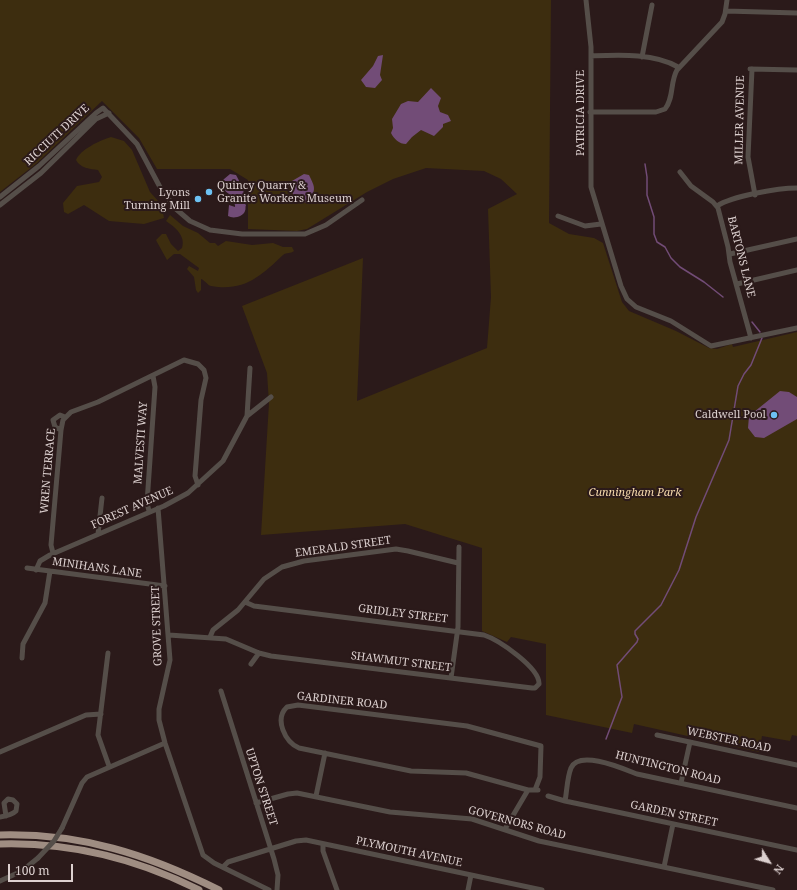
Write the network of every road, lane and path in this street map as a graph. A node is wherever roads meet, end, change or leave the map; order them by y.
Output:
1 (586, 0) edge
2 (726, 0) edge
3 (652, 5) dead end
4 (726, 12) junction
5 (797, 13) edge
6 (591, 56) junction
7 (642, 57) junction
8 (678, 67) junction
9 (797, 70) edge
10 (109, 112) junction
11 (590, 112) junction
12 (680, 172) dead end
13 (797, 188) edge
14 (755, 195) junction
15 (0, 197) edge
16 (362, 200) dead end
17 (0, 205) edge
18 (717, 206) junction
19 (558, 216) dead end
20 (601, 224) junction
21 (797, 239) edge
22 (730, 254) junction
23 (797, 270) edge
24 (737, 284) junction
25 (797, 328) edge
26 (752, 338) junction
27 (250, 368) dead end
28 (153, 376) junction
29 (271, 397) dead end
30 (247, 416) junction
31 (65, 417) junction
32 (241, 429) junction
33 (61, 430) junction
34 (240, 440) dead end
35 (198, 485) junction
36 (102, 498) dead end
37 (158, 508) junction
38 (149, 511) junction
39 (98, 534) junction
40 (459, 547) dead end
41 (53, 553) junction
42 (458, 563) junction
43 (26, 568) dead end
44 (36, 570) junction
45 (50, 572) junction
46 (165, 586) junction
47 (244, 602) junction
48 (458, 631) junction
49 (169, 635) junction
50 (210, 637) junction
51 (108, 653) dead end
52 (258, 653) junction
53 (22, 658) dead end
54 (251, 664) dead end
55 (451, 678) junction
56 (539, 684) joint
57 (221, 691) dead end
58 (101, 714) junction
59 (657, 735) dead end
60 (690, 742) junction
61 (165, 743) junction
62 (0, 752) edge
63 (325, 753) junction
64 (797, 765) edge
65 (108, 766) junction
66 (681, 783) junction
67 (528, 790) junction
68 (316, 796) junction
69 (548, 796) dead end
70 (565, 801) junction
71 (256, 803) junction
72 (797, 808) edge
73 (3, 817) edge
74 (673, 824) junction
75 (506, 828) junction
76 (0, 835) edge
77 (0, 839) edge
78 (0, 844) edge
79 (323, 844) junction
80 (0, 848) edge
81 (271, 849) junction
82 (797, 850) edge
83 (223, 867) junction
84 (664, 867) junction
85 (471, 875) junction
86 (0, 881) edge
87 (191, 890) edge
88 (199, 890) edge
89 (210, 890) edge
90 (219, 890) edge
91 (269, 890) edge
92 (277, 890) edge
93 (337, 890) edge
94 (468, 890) edge
95 (542, 890) edge
96 (773, 890) edge

1 - 6 street, PATRICIA DRIVE
2 - 4 street
3 - 7 street
4 - 5 street
4 - 8 street
6 - 7 street
6 - 11 street, PATRICIA DRIVE
7 - 8 street
8 - 11 street
9 - 14 street, MILLER AVENUE
10 - 15 street, RICCIUTI DRIVE
10 - 16 street
10 - 17 street, RICCIUTI DRIVE
11 - 20 street, PATRICIA DRIVE
12 - 18 street, BARTONS LANE
13 - 14 street
14 - 18 street
18 - 22 street, BARTONS LANE
19 - 20 street
20 - 26 street, PATRICIA DRIVE
21 - 22 street
22 - 24 street, BARTONS LANE
23 - 24 street
24 - 26 street, BARTONS LANE
25 - 26 street, PATRICIA DRIVE
27 - 30 street
28 - 31 street, WREN TERRACE
28 - 35 street, WREN TERRACE
28 - 38 street, MALVESTI WAY
29 - 30 street, FOREST AVENUE
30 - 32 street, FOREST AVENUE
31 - 33 street, WREN TERRACE
31 - 33 street
32 - 34 street
32 - 35 street, FOREST AVENUE
33 - 41 street, WREN TERRACE
35 - 37 street, FOREST AVENUE
36 - 39 street
37 - 38 street, FOREST AVENUE
37 - 46 street, GROVE STREET
38 - 39 street, FOREST AVENUE
39 - 41 street, FOREST AVENUE
40 - 42 street
41 - 44 street, FOREST AVENUE
42 - 47 street, EMERALD STREET
42 - 48 street
43 - 44 street, MINIHANS LANE
44 - 45 street, MINIHANS LANE
45 - 46 street, MINIHANS LANE
45 - 53 street
46 - 49 street, GROVE STREET
47 - 48 street, GRIDLEY STREET
47 - 50 street, EMERALD STREET
48 - 55 street
48 - 56 street, GRIDLEY STREET
49 - 50 street, SHAWMUT STREET
49 - 61 street, GROVE STREET
50 - 52 street, SHAWMUT STREET
51 - 58 street
52 - 54 street
52 - 55 street, SHAWMUT STREET
55 - 56 street, SHAWMUT STREET
57 - 71 street, UPTON STREET
58 - 62 street
58 - 65 street
59 - 60 street, WEBSTER ROAD
60 - 64 street, WEBSTER ROAD
60 - 66 street
61 - 65 street
61 - 83 street, GROVE STREET
63 - 67 street, GARDINER ROAD
63 - 67 street, GARDINER ROAD
63 - 68 street
65 - 86 street, bridge
66 - 70 street, HUNTINGTON ROAD
66 - 72 street, HUNTINGTON ROAD
67 - 75 street
68 - 71 street, GOVERNORS ROAD
68 - 75 street, GOVERNORS ROAD
69 - 70 street, GARDEN STREET
70 - 74 street, GARDEN STREET
71 - 81 street, UPTON STREET
73 - 73 street
74 - 82 street, GARDEN STREET
74 - 84 street
75 - 84 street, GOVERNORS ROAD
76 - 90 highway
77 - 89 highway
78 - 88 highway
79 - 81 street, PLYMOUTH AVENUE
79 - 85 street, PLYMOUTH AVENUE
79 - 93 street
80 - 87 highway
81 - 83 street, PLYMOUTH AVENUE
81 - 92 street, UPTON STREET
83 - 91 street
84 - 96 street, GOVERNORS ROAD
85 - 94 street
85 - 95 street, PLYMOUTH AVENUE

